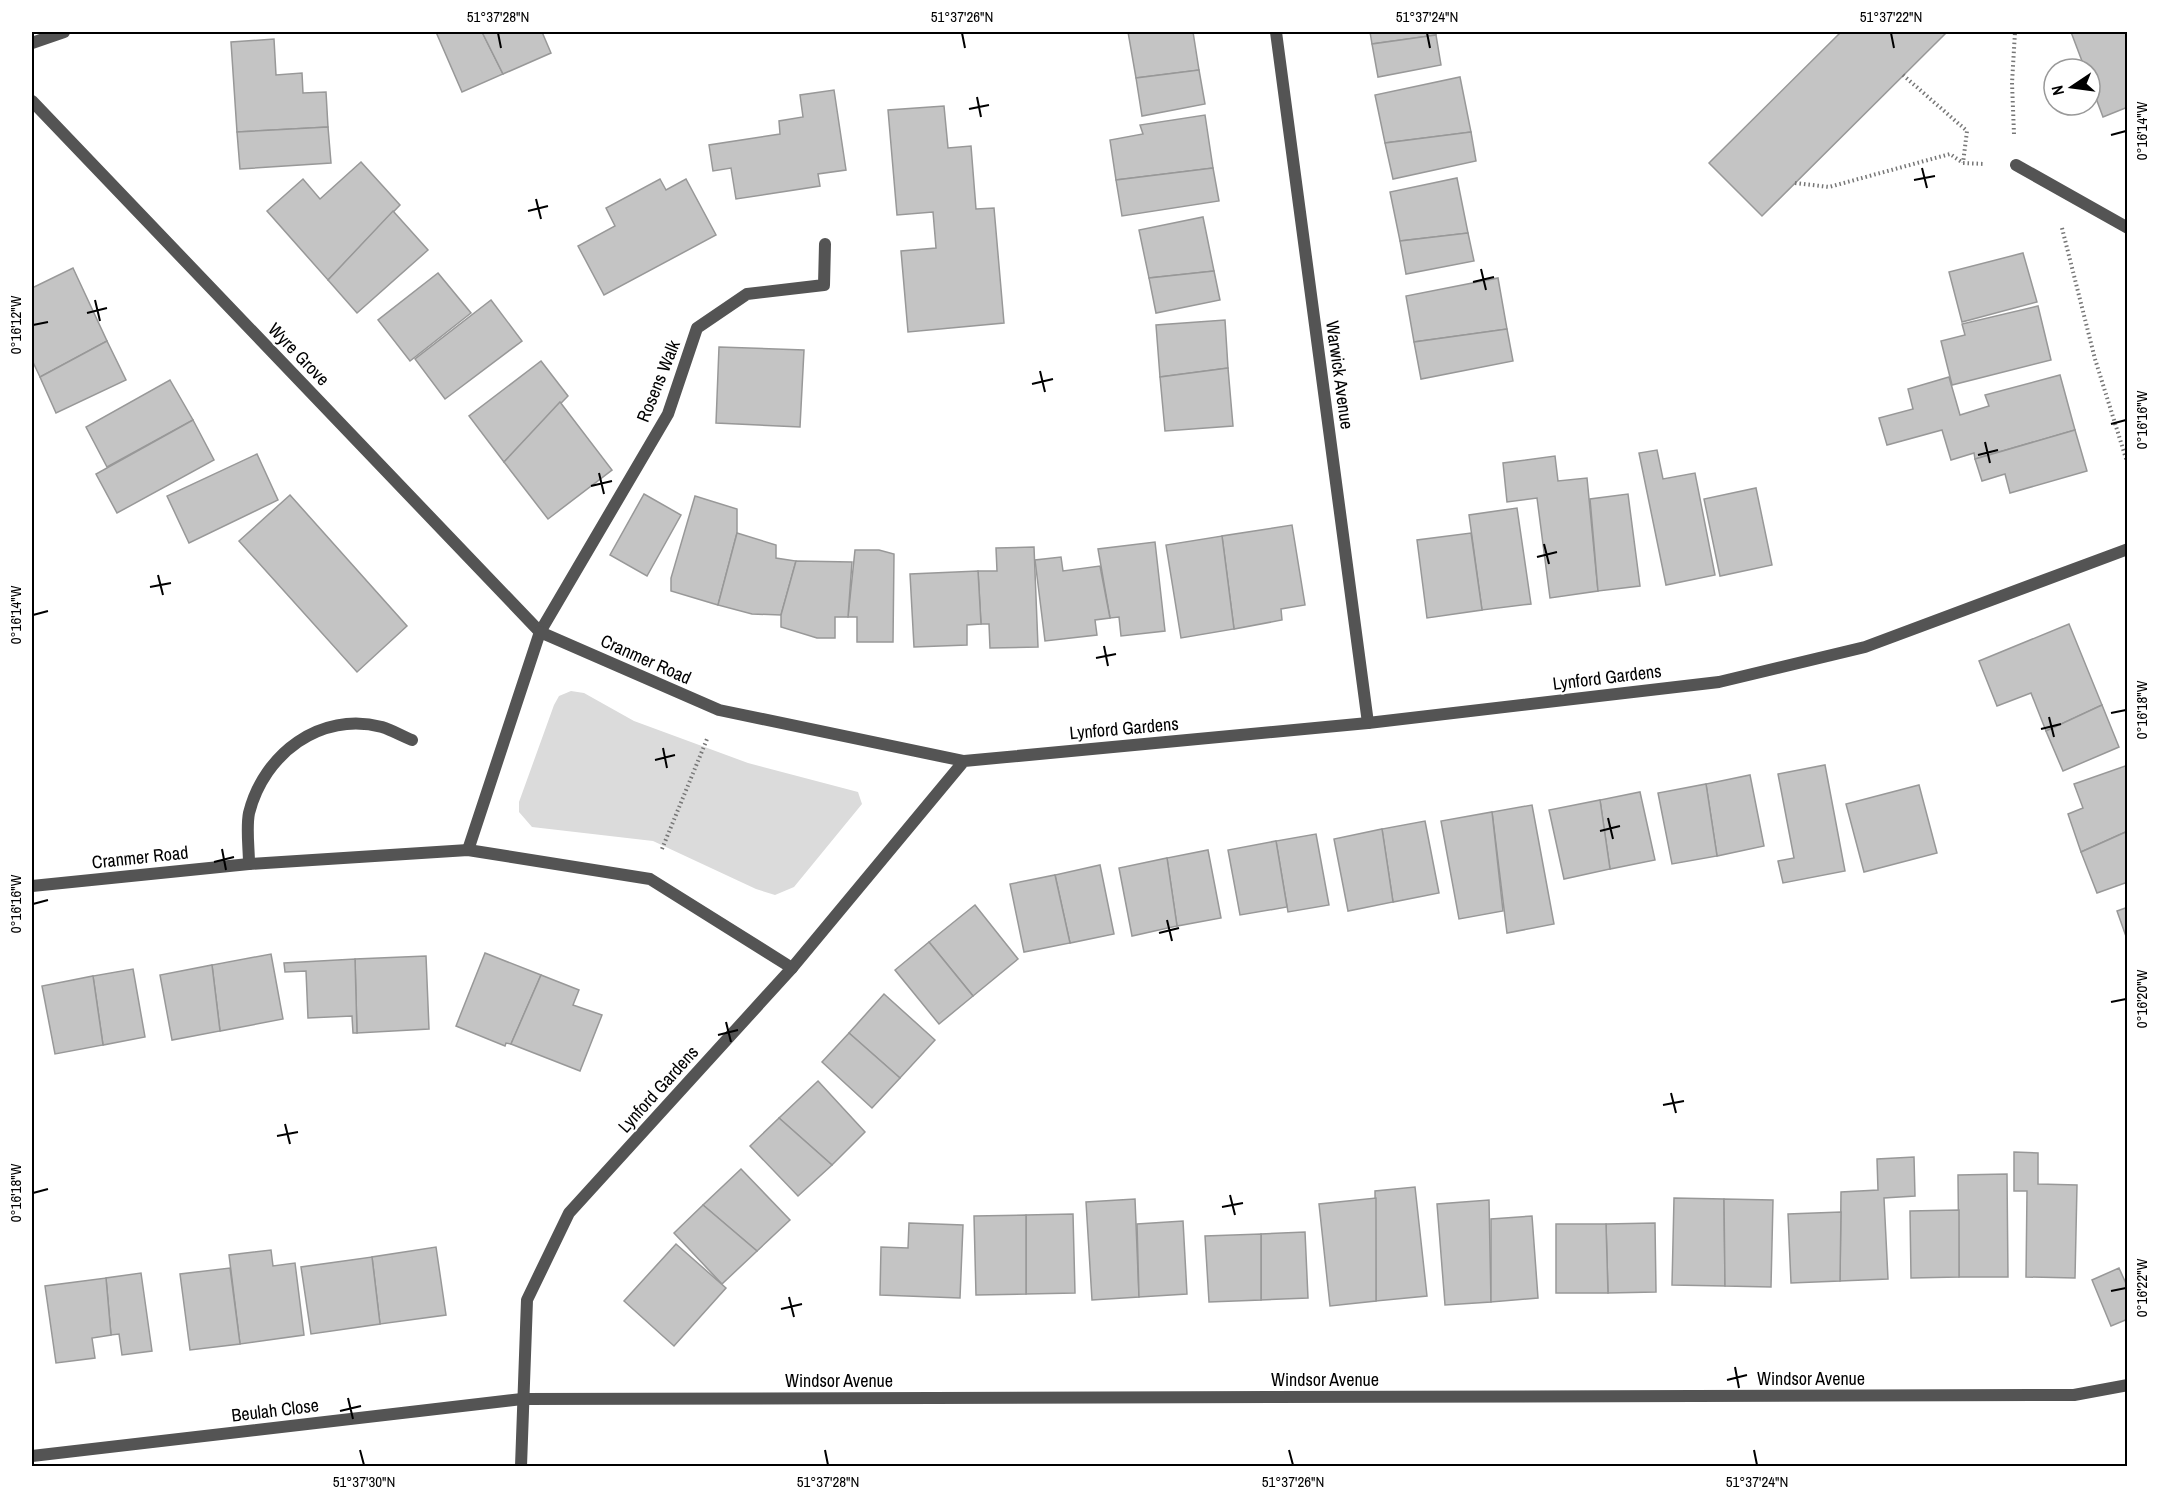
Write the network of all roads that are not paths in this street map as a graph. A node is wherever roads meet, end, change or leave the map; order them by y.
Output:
1 (64, 32) edge
2 (1276, 32) edge
3 (32, 43) edge
4 (32, 101) edge
5 (2016, 165) road end
6 (2127, 228) edge
7 (825, 244) dead end
8 (2127, 549) edge
9 (540, 632) junction
10 (1368, 723) junction
11 (412, 740) dead end
12 (964, 761) junction
13 (468, 850) junction
14 (249, 864) junction
15 (32, 886) edge
16 (792, 968) junction
17 (2127, 1384) edge
18 (522, 1399) junction
19 (32, 1456) edge
20 (521, 1467) edge

1 - 3 street
2 - 10 street, Warwick Avenue
4 - 9 street, Wyre Grove
5 - 6 street
7 - 9 street, Rosens Walk
8 - 10 street, Lynford Gardens
9 - 12 street, Cranmer Road
9 - 13 street
10 - 12 street, Lynford Gardens
11 - 14 street
12 - 16 street, Lynford Gardens
13 - 14 street, Cranmer Road
13 - 16 street, Cranmer Road
14 - 15 street, Cranmer Road
16 - 18 street, Lynford Gardens
17 - 18 street, Windsor Avenue
18 - 19 street, Beulah Close
18 - 20 street, Lynford Gardens

